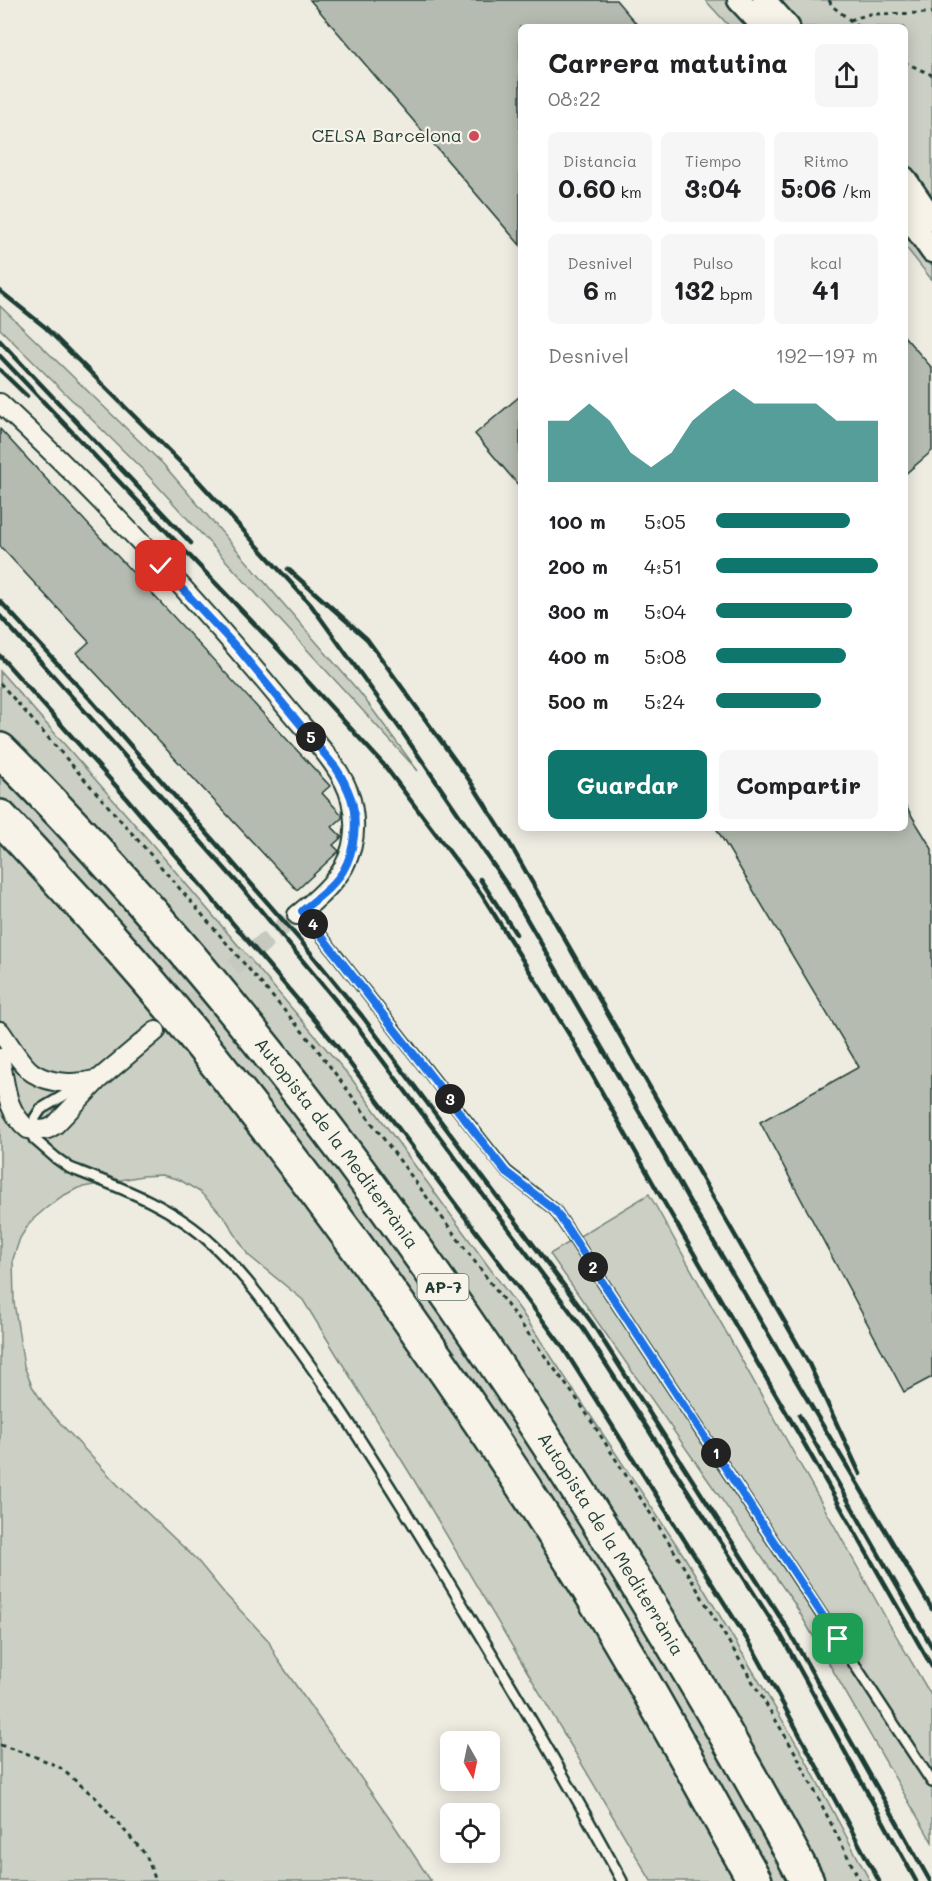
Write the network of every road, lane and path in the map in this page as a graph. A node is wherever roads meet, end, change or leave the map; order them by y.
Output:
1 (739, 0) edge
2 (764, 0) edge
3 (829, 0) edge
4 (932, 13) edge
5 (850, 20) junction
6 (761, 24) edge
7 (785, 24) edge
8 (855, 24) edge
9 (908, 64) edge
10 (932, 75) edge
11 (908, 184) edge
12 (908, 217) edge
13 (932, 219) edge
14 (932, 251) edge
15 (0, 403) edge
16 (0, 684) edge
17 (0, 750) edge
18 (0, 817) edge
19 (300, 913) joint
20 (0, 1031) edge
21 (156, 1031) tunnel mouth
22 (0, 1058) edge
23 (92, 1081) junction
24 (33, 1130) junction
25 (0, 1745) edge
26 (932, 1782) edge
27 (156, 1881) edge
28 (622, 1881) edge
29 (755, 1881) edge
30 (807, 1881) edge
31 (860, 1881) edge

1 - 6 street
2 - 7 street
3 - 5 path
4 - 5 path
5 - 8 path
9 - 10 path
11 - 13 street
12 - 14 street
15 - 19 street
16 - 31 path
17 - 30 highway, Autopista de la Mediterrània / AP-7
18 - 29 highway, AP-7
19 - 26 lane
20 - 23 street
21 - 23 street
22 - 24 street
23 - 24 street
24 - 28 lane
25 - 27 path

